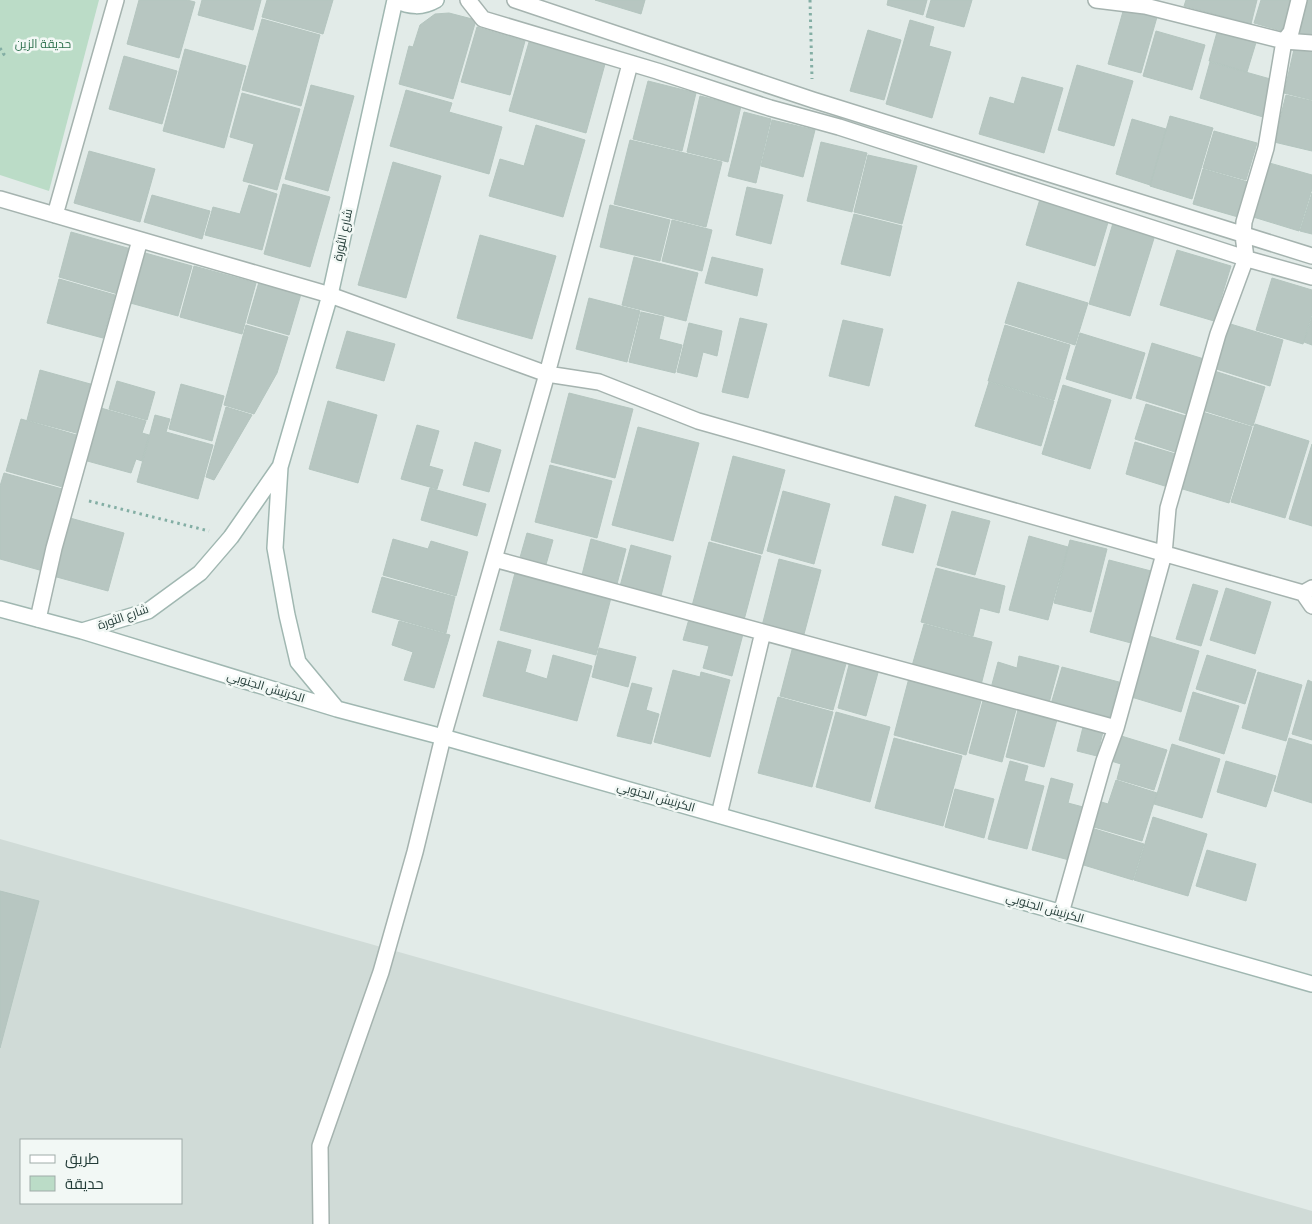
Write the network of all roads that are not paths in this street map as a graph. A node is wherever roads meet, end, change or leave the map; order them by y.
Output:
1 (116, 0) edge
2 (395, 0) edge
3 (436, 0) edge
4 (468, 0) edge
5 (515, 0) edge
6 (1096, 0) edge
7 (1299, 0) edge
8 (1284, 41) junction
9 (1312, 44) edge
10 (630, 64) junction
11 (0, 199) edge
12 (55, 215) junction
13 (1243, 235) junction
14 (140, 240) junction
15 (1312, 256) edge
16 (1246, 258) junction
17 (1312, 277) edge
18 (330, 295) junction
19 (547, 374) junction
20 (280, 467) junction
21 (1164, 554) junction
22 (494, 559) junction
23 (1307, 591) edge
24 (1312, 606) edge
25 (0, 609) edge
26 (38, 620) junction
27 (82, 631) junction
28 (763, 632) junction
29 (337, 709) junction
30 (1116, 728) junction
31 (443, 737) junction
32 (719, 815) junction
33 (1062, 913) junction
34 (1312, 984) edge
35 (321, 1224) edge

1 - 12 street
2 - 3 street
2 - 18 street, شارع الثورة
4 - 10 street
5 - 13 street
6 - 8 street
7 - 8 street
8 - 9 street
8 - 13 street
10 - 16 street
10 - 19 street
11 - 12 street
12 - 14 street
13 - 15 street
13 - 16 street
14 - 18 street
14 - 26 street
16 - 17 street
16 - 21 street
18 - 19 street
18 - 20 street, شارع الثورة
19 - 21 street
19 - 22 street
20 - 27 street, شارع الثورة
20 - 29 street, شارع الثورة
21 - 23 street
21 - 30 street
22 - 28 street
22 - 31 street
23 - 24 street
25 - 26 street, الكرنيش الجنوبي
26 - 27 street, الكرنيش الجنوبي
27 - 29 street, الكرنيش الجنوبي
28 - 30 street
28 - 32 street
29 - 31 street, الكرنيش الجنوبي
30 - 33 street
31 - 32 street, الكرنيش الجنوبي
31 - 35 street
32 - 33 street, الكرنيش الجنوبي
33 - 34 street, الكرنيش الجنوبي

